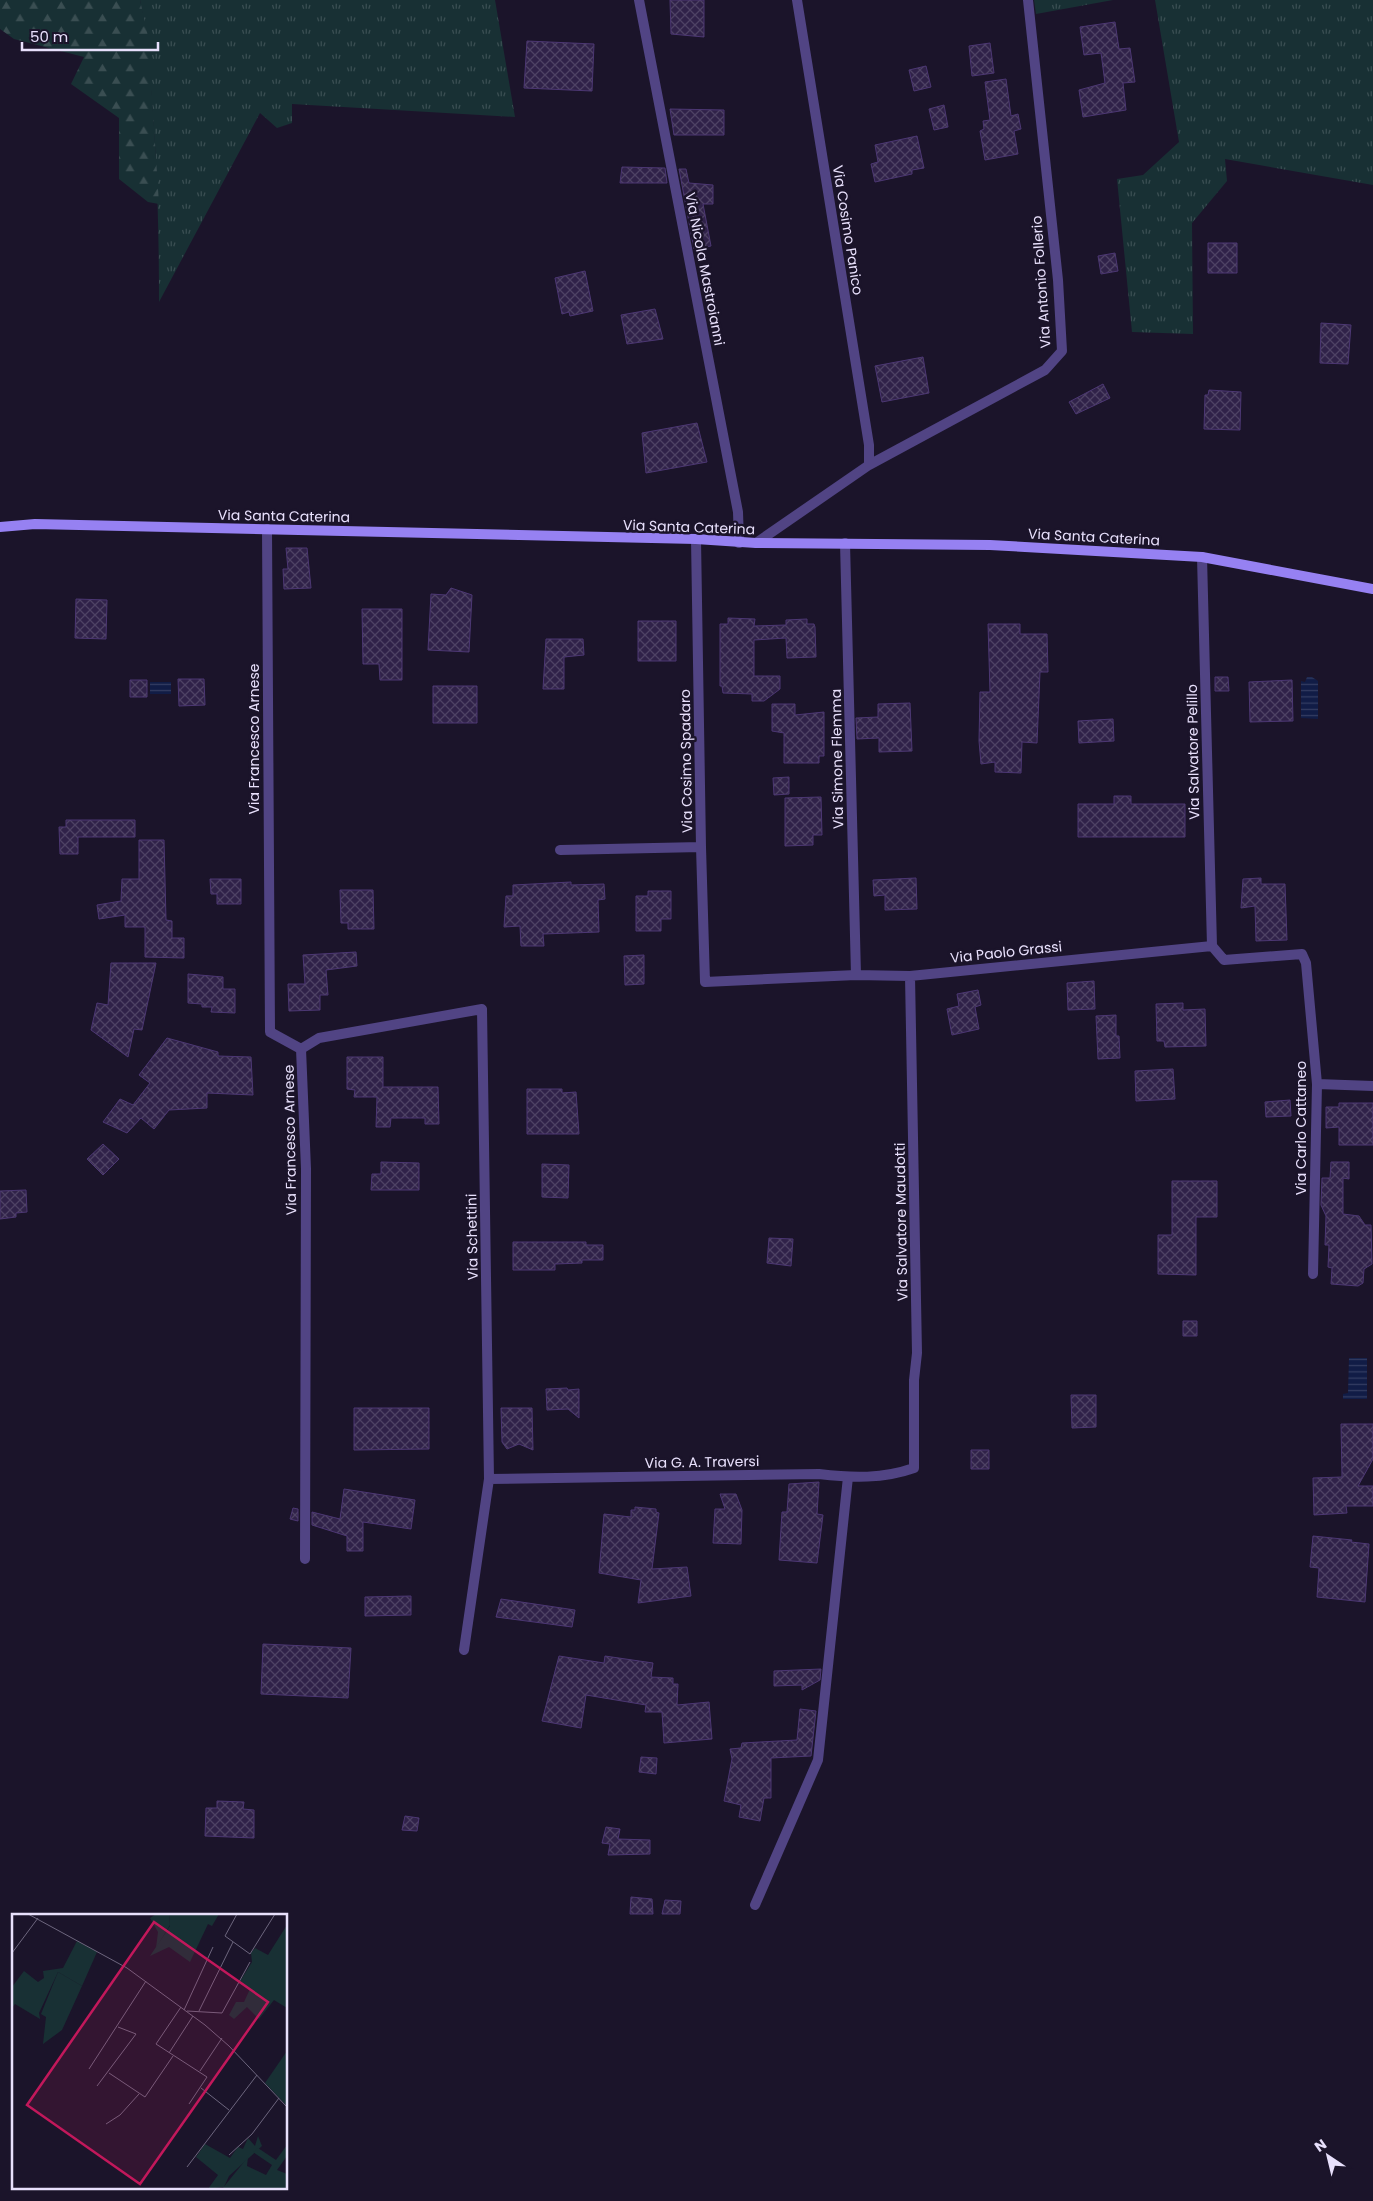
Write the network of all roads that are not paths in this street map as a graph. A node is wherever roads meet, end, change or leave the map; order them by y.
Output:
1 (639, 0) edge
2 (797, 0) edge
3 (1028, 0) edge
4 (869, 465) junction
5 (0, 527) edge
6 (267, 529) junction
7 (696, 540) junction
8 (845, 542) junction
9 (740, 543) junction
10 (756, 544) junction
11 (1202, 557) junction
12 (1373, 589) edge
13 (700, 847) junction
14 (560, 850) dead end
15 (1212, 946) junction
16 (856, 975) junction
17 (910, 976) junction
18 (705, 982) joint
19 (302, 1049) junction
20 (1318, 1084) junction
21 (1373, 1086) edge
22 (1313, 1274) dead end
23 (914, 1468) joint
24 (848, 1477) junction
25 (489, 1479) junction
26 (305, 1560) dead end
27 (464, 1650) dead end
28 (755, 1905) dead end

1 - 9 street, Via Nicola Mastroianni
2 - 4 street, Via Cosimo Panico
3 - 4 street, Via Antonio Follerio
4 - 10 street, Via Antonio Follerio
5 - 6 street, Via Santa Caterina
6 - 7 street, Via Santa Caterina
6 - 19 street, Via Francesco Arnese
7 - 9 street, Via Santa Caterina
7 - 13 street, Via Cosimo Spadaro
8 - 10 street, Via Santa Caterina
8 - 11 street, Via Santa Caterina
8 - 16 street, Via Simone Flemma
9 - 10 street, Via Santa Caterina
11 - 12 street, Via Santa Caterina
11 - 15 street, Via Salvatore Pelillo
13 - 14 street
13 - 18 street, Via Cosimo Spadaro
15 - 17 street, Via Paolo Grassi
15 - 20 street, Via Carlo Cattaneo
16 - 17 street, Via Paolo Grassi
16 - 18 street, Via Paolo Grassi
17 - 23 street, Via Salvatore Maudotti
19 - 25 street, Via Schettini
19 - 26 street, Via Francesco Arnese
20 - 21 street
20 - 22 street, Via Carlo Cattaneo
23 - 24 street, Via G. A. Traversi
24 - 25 street, Via G. A. Traversi
24 - 28 street
25 - 27 street, Via Schettini

